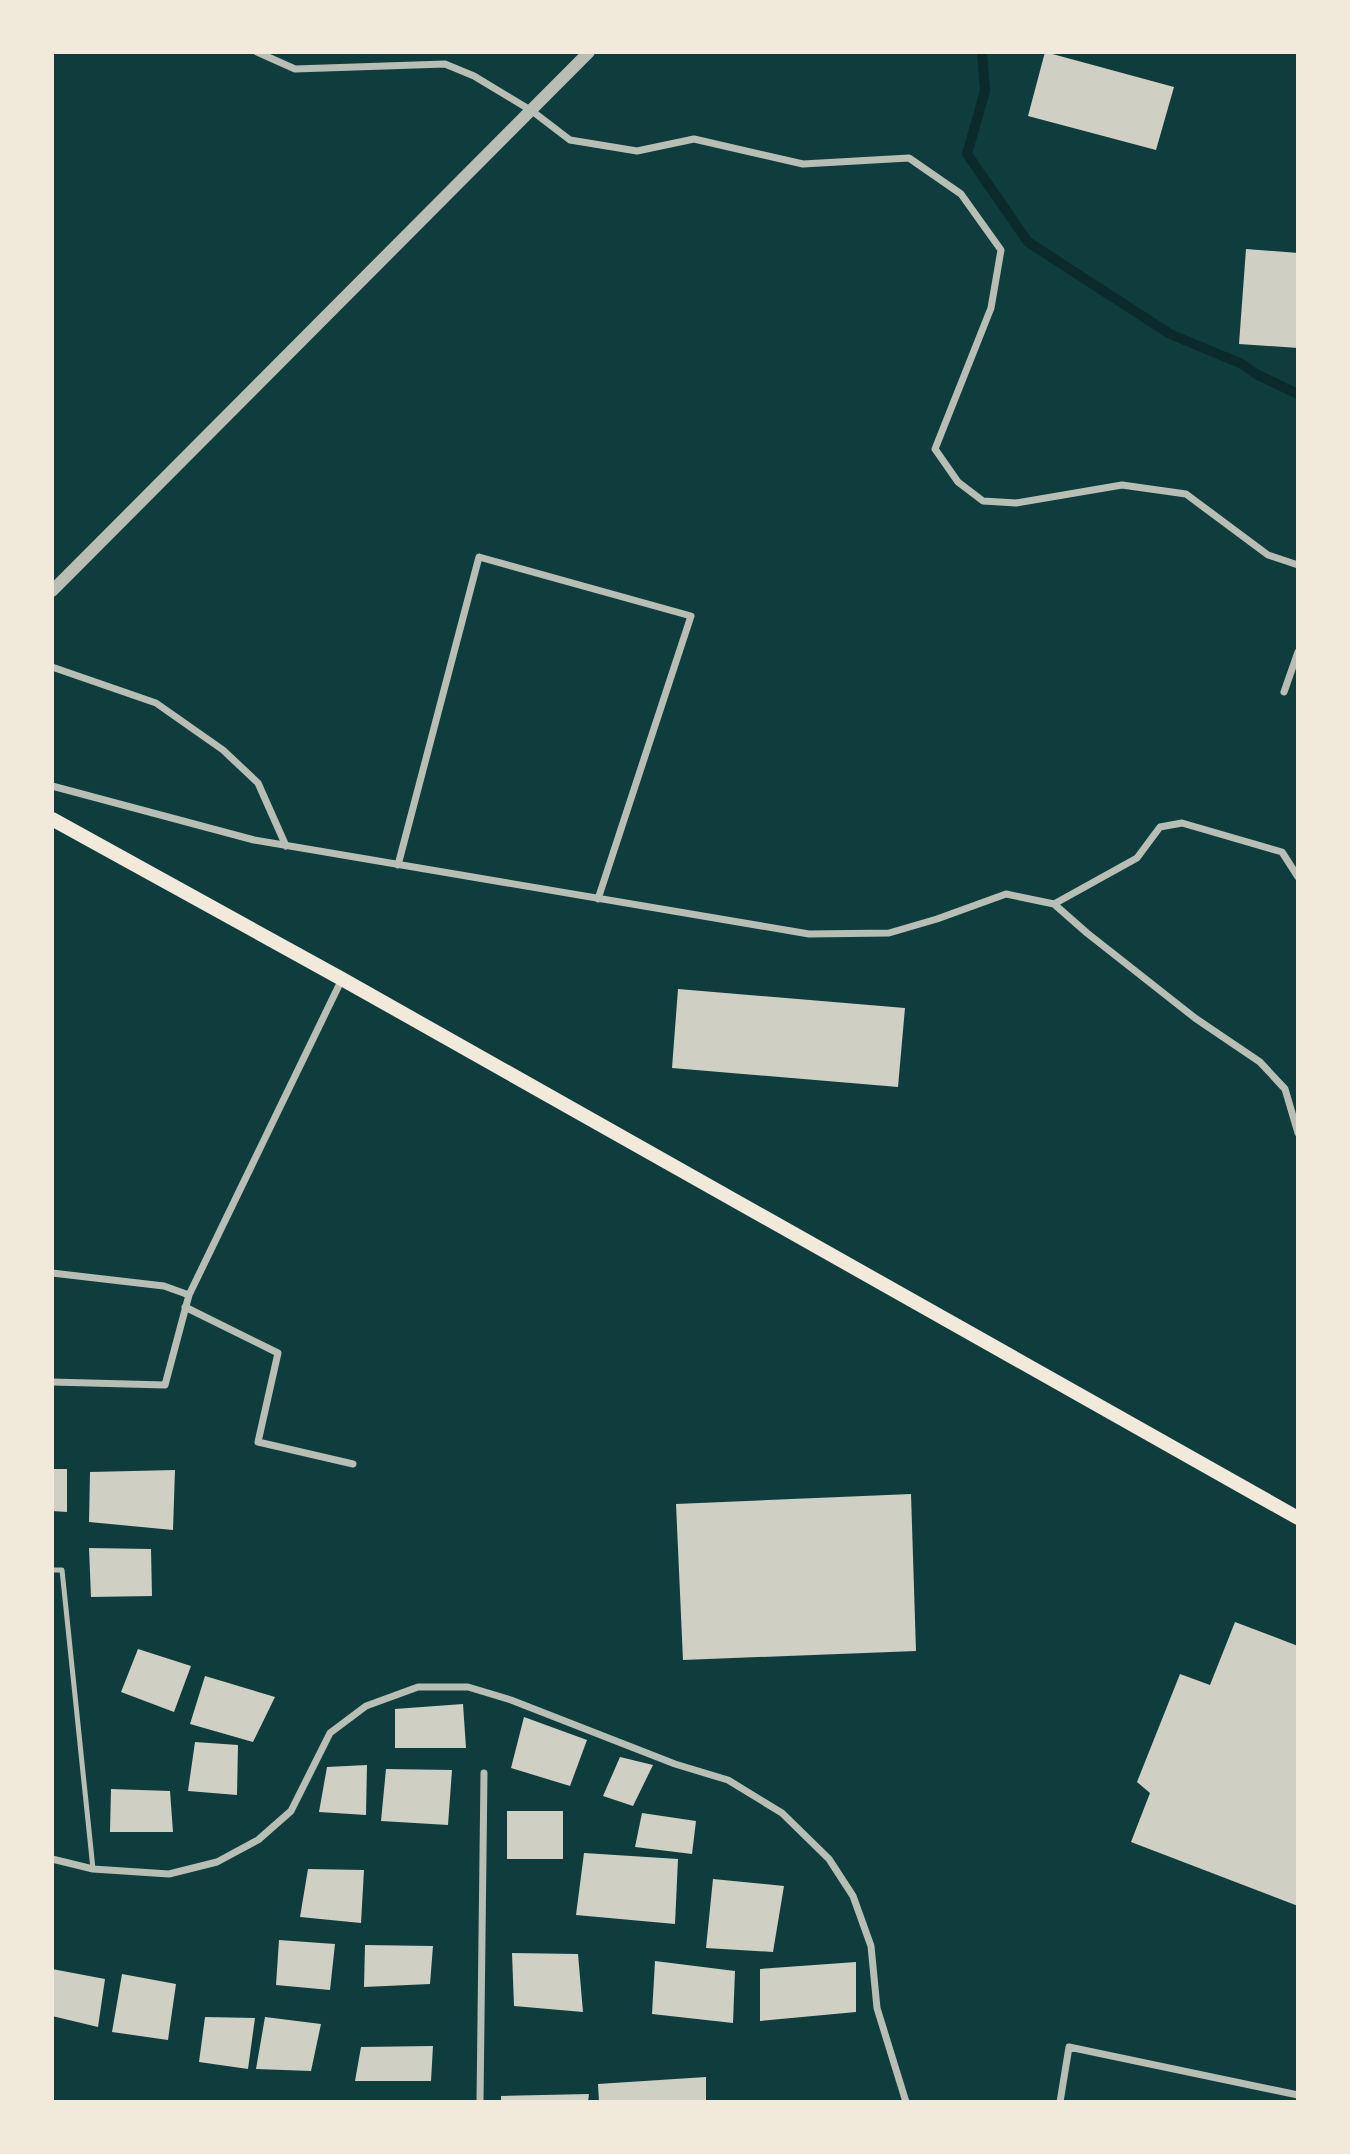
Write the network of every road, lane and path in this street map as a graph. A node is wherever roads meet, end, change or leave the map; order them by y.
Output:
1 (257, 52) edge
2 (589, 52) edge
3 (532, 111) junction
4 (1297, 565) edge
5 (52, 591) edge
6 (1297, 652) edge
7 (52, 667) edge
8 (1284, 692) dead end
9 (52, 786) edge
10 (52, 819) edge
11 (286, 846) junction
12 (398, 865) junction
13 (1297, 877) edge
14 (598, 899) junction
15 (1054, 904) junction
16 (342, 979) junction
17 (1297, 1133) edge
18 (52, 1273) edge
19 (188, 1295) junction
20 (185, 1307) junction
21 (52, 1382) edge
22 (354, 1464) dead end
23 (1297, 1518) edge
24 (52, 1570) edge
25 (484, 1773) dead end
26 (52, 1859) edge
27 (93, 1869) junction
28 (1297, 2095) edge
29 (480, 2102) edge
30 (906, 2102) edge
31 (1060, 2102) edge

1 - 3 street
2 - 3 street
3 - 4 street
3 - 5 street
6 - 8 street
7 - 11 street
9 - 11 street
10 - 16 main road
11 - 12 street
12 - 14 street
12 - 14 street
13 - 15 street
14 - 15 street
15 - 17 street
16 - 19 street
16 - 23 main road
18 - 19 street
19 - 20 street
20 - 21 street
20 - 22 street
24 - 27 lane
25 - 29 street
26 - 27 street
27 - 30 street
28 - 31 street

